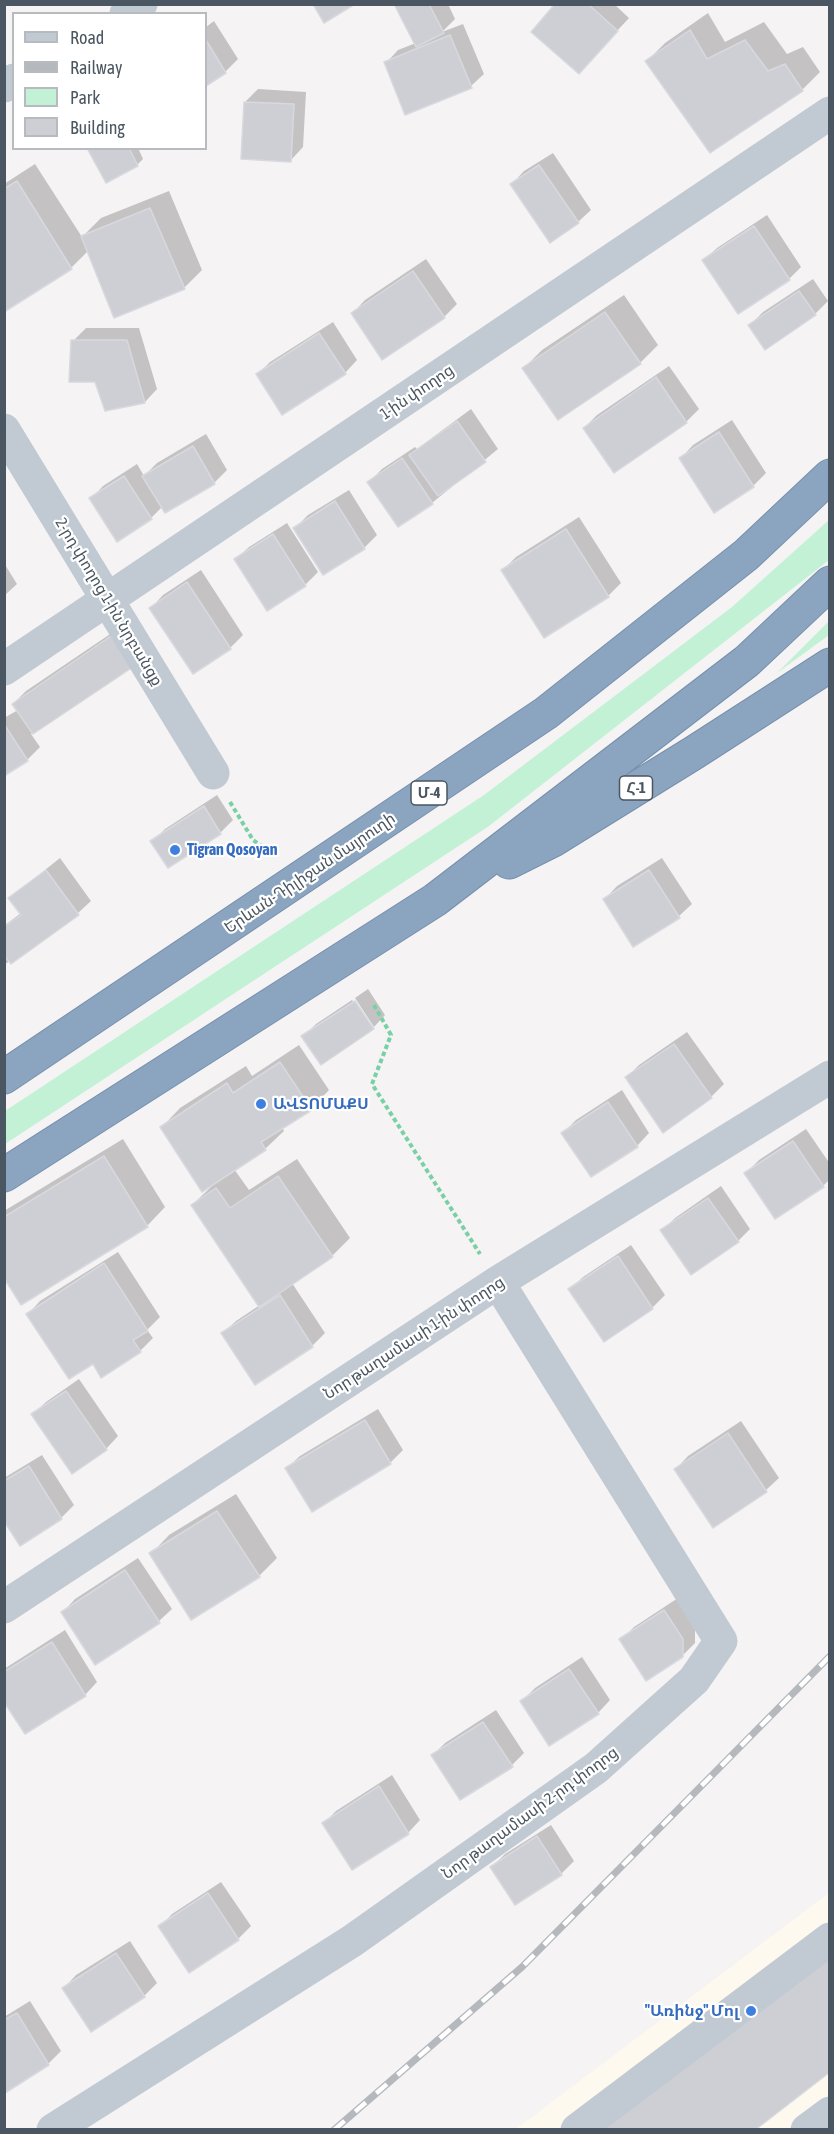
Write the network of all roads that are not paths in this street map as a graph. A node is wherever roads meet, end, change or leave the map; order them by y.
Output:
1 (830, 113) edge
2 (4, 430) edge
3 (830, 476) edge
4 (830, 583) edge
5 (108, 600) junction
6 (830, 664) edge
7 (4, 669) edge
8 (213, 773) road end
9 (435, 900) junction
10 (4, 1077) edge
11 (830, 1077) edge
12 (4, 1175) edge
13 (498, 1282) junction
14 (4, 1607) edge
15 (830, 1939) edge
16 (830, 2113) edge
17 (53, 2130) edge
18 (577, 2130) edge
19 (807, 2130) edge

1 - 5 street, 1-ին փողոց
2 - 5 street, 2-րդ փողոց 1-ին նրբանցք
3 - 10 highway, Երևան-Դիլիջան մայրուղի / Մ-4
4 - 9 highway
5 - 7 street, 1-ին փողոց
5 - 8 street, 2-րդ փողոց 1-ին նրբանցք
6 - 9 highway, Հ-1
9 - 12 highway
11 - 13 street, Նոր թաղամասի 1-ին փողոց
13 - 14 street, Նոր թաղամասի 1-ին փողոց
13 - 17 street, Նոր թաղամասի 2-րդ փողոց
15 - 18 street
16 - 19 street

